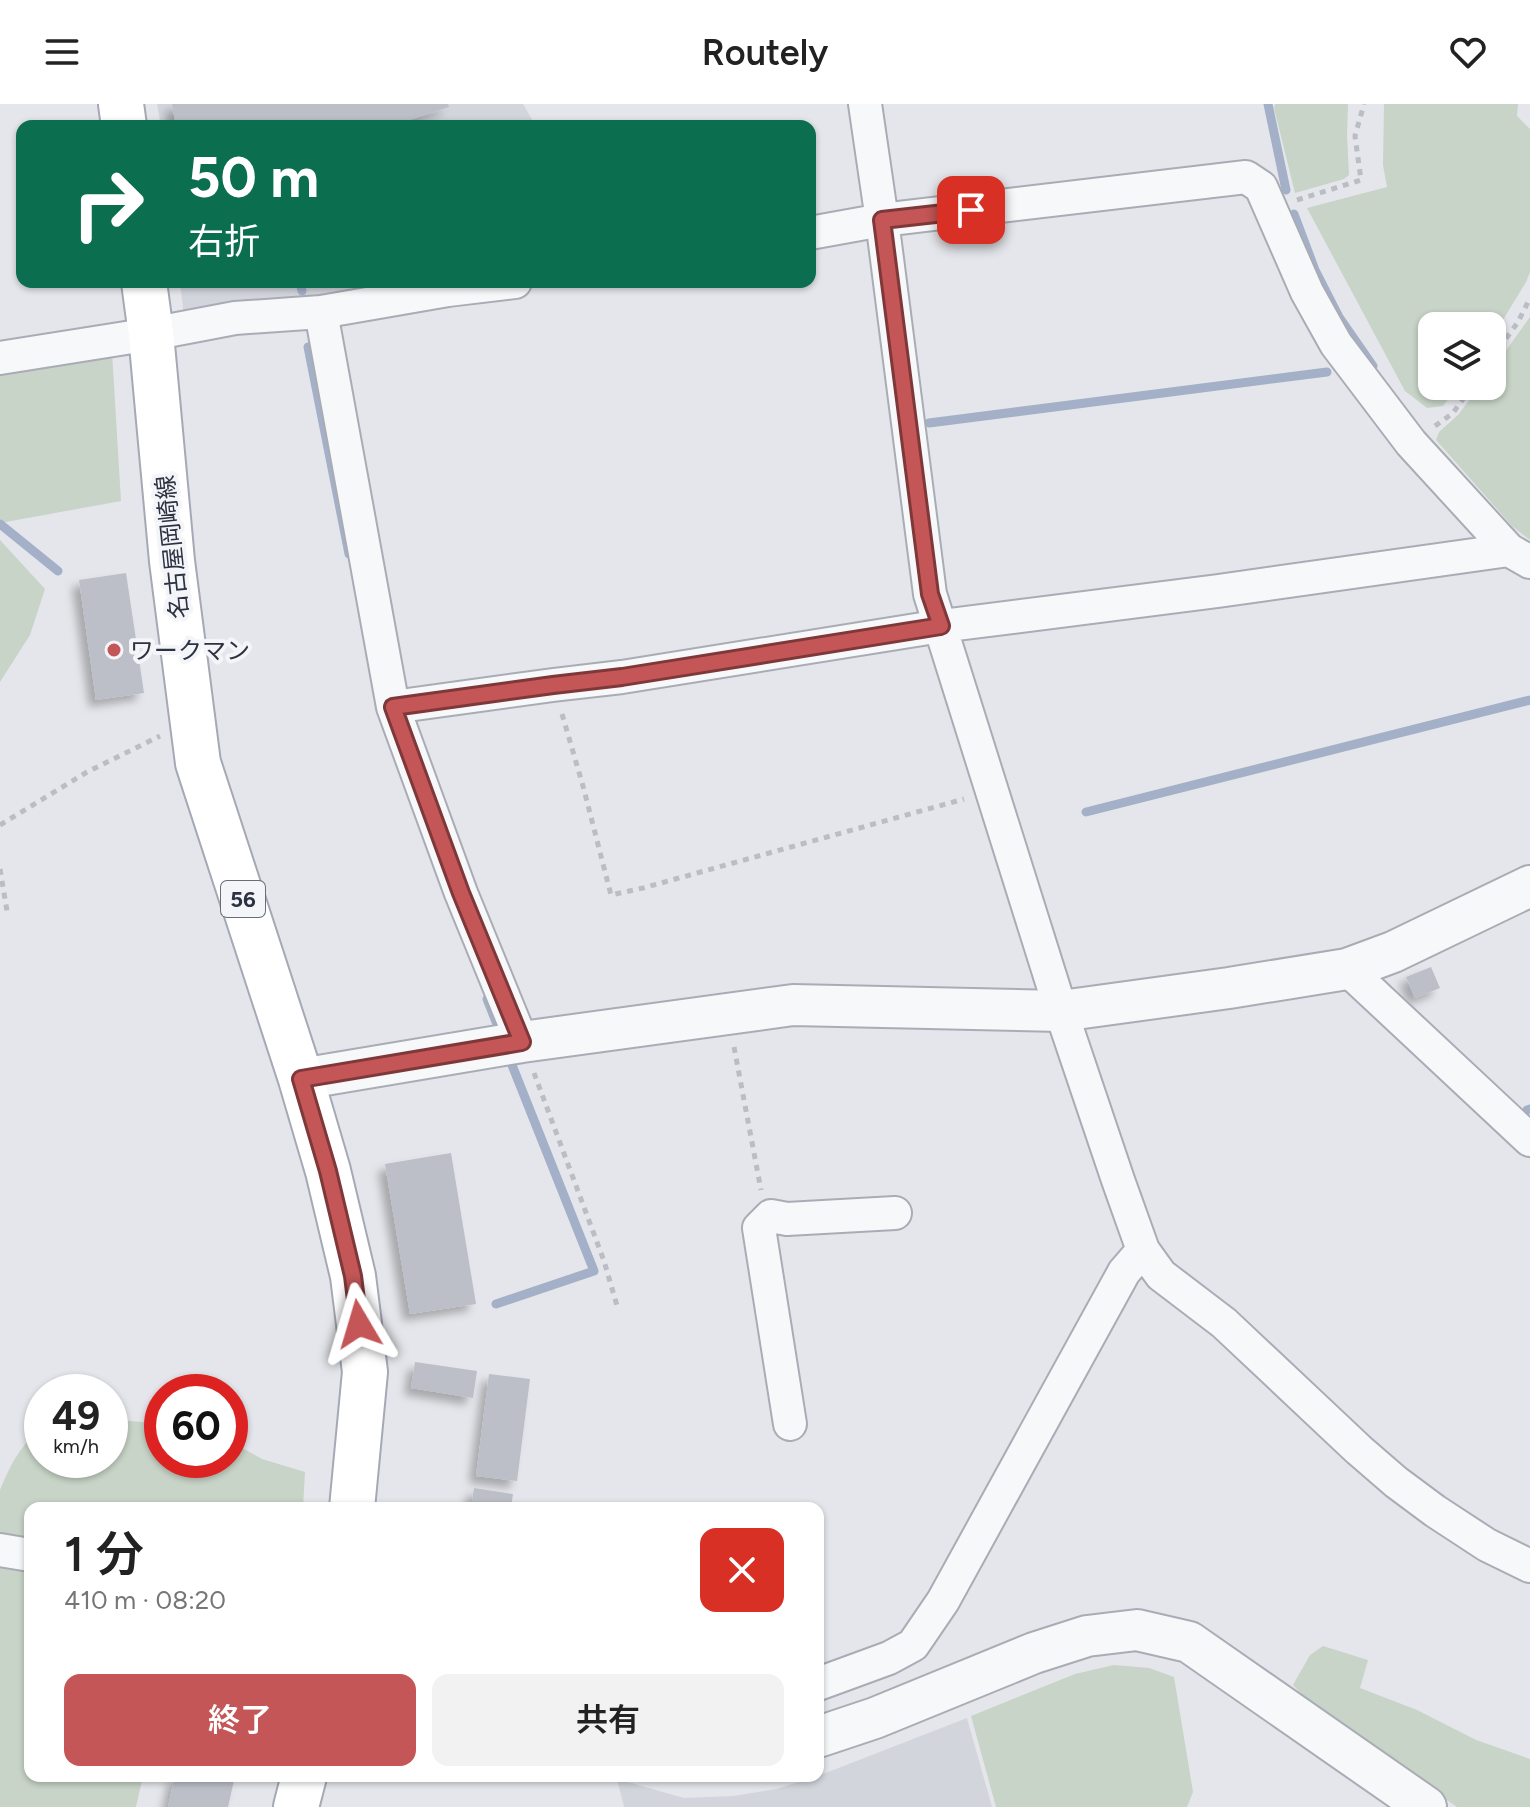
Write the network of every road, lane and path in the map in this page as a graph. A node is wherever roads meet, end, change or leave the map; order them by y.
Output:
1 (865, 104) edge
2 (1364, 104) edge
3 (1269, 208) junction
4 (882, 220) junction
5 (816, 232) edge
6 (145, 288) edge
7 (465, 288) edge
8 (1530, 298) edge
9 (321, 312) junction
10 (151, 334) junction
11 (1506, 339) edge
12 (0, 358) edge
13 (1462, 400) edge
14 (1411, 443) junction
15 (1519, 556) edge
16 (941, 626) junction
17 (553, 685) junction
18 (393, 707) junction
19 (193, 727) junction
20 (992, 791) junction
21 (0, 825) edge
22 (0, 869) edge
23 (1530, 886) edge
24 (7, 911) dead end
25 (1347, 969) junction
26 (1061, 1011) junction
27 (727, 1014) junction
28 (522, 1042) junction
29 (301, 1079) junction
30 (1530, 1140) edge
31 (895, 1213) dead end
32 (771, 1216) junction
33 (1143, 1250) junction
34 (618, 1309) dead end
35 (790, 1424) dead end
36 (353, 1502) edge
37 (0, 1550) edge
38 (24, 1554) edge
39 (1530, 1566) edge
40 (824, 1682) edge
41 (824, 1735) edge
42 (302, 1782) edge
43 (296, 1807) edge
44 (1426, 1807) edge

1 - 4 street
2 - 3 path
3 - 4 street
3 - 14 street
4 - 5 street
4 - 16 street
6 - 10 main road, 名古屋岡崎線 / 56
7 - 9 street
8 - 11 path
9 - 10 street
9 - 18 street
10 - 12 street
10 - 19 main road, 名古屋岡崎線 / 56
13 - 14 path
14 - 15 street
15 - 16 street
16 - 17 street
16 - 20 street
17 - 18 street
17 - 20 path
18 - 28 street
19 - 21 path
19 - 29 main road, 名古屋岡崎線 / 56
20 - 26 street
22 - 24 path
23 - 25 street
25 - 26 street
25 - 30 street
26 - 27 street
26 - 33 street
27 - 28 street
27 - 32 path
28 - 29 street
28 - 34 path
29 - 36 main road, 名古屋岡崎線 / 56
31 - 32 street
32 - 35 street
33 - 39 street
33 - 40 street
37 - 38 street
41 - 44 street
42 - 43 main road

